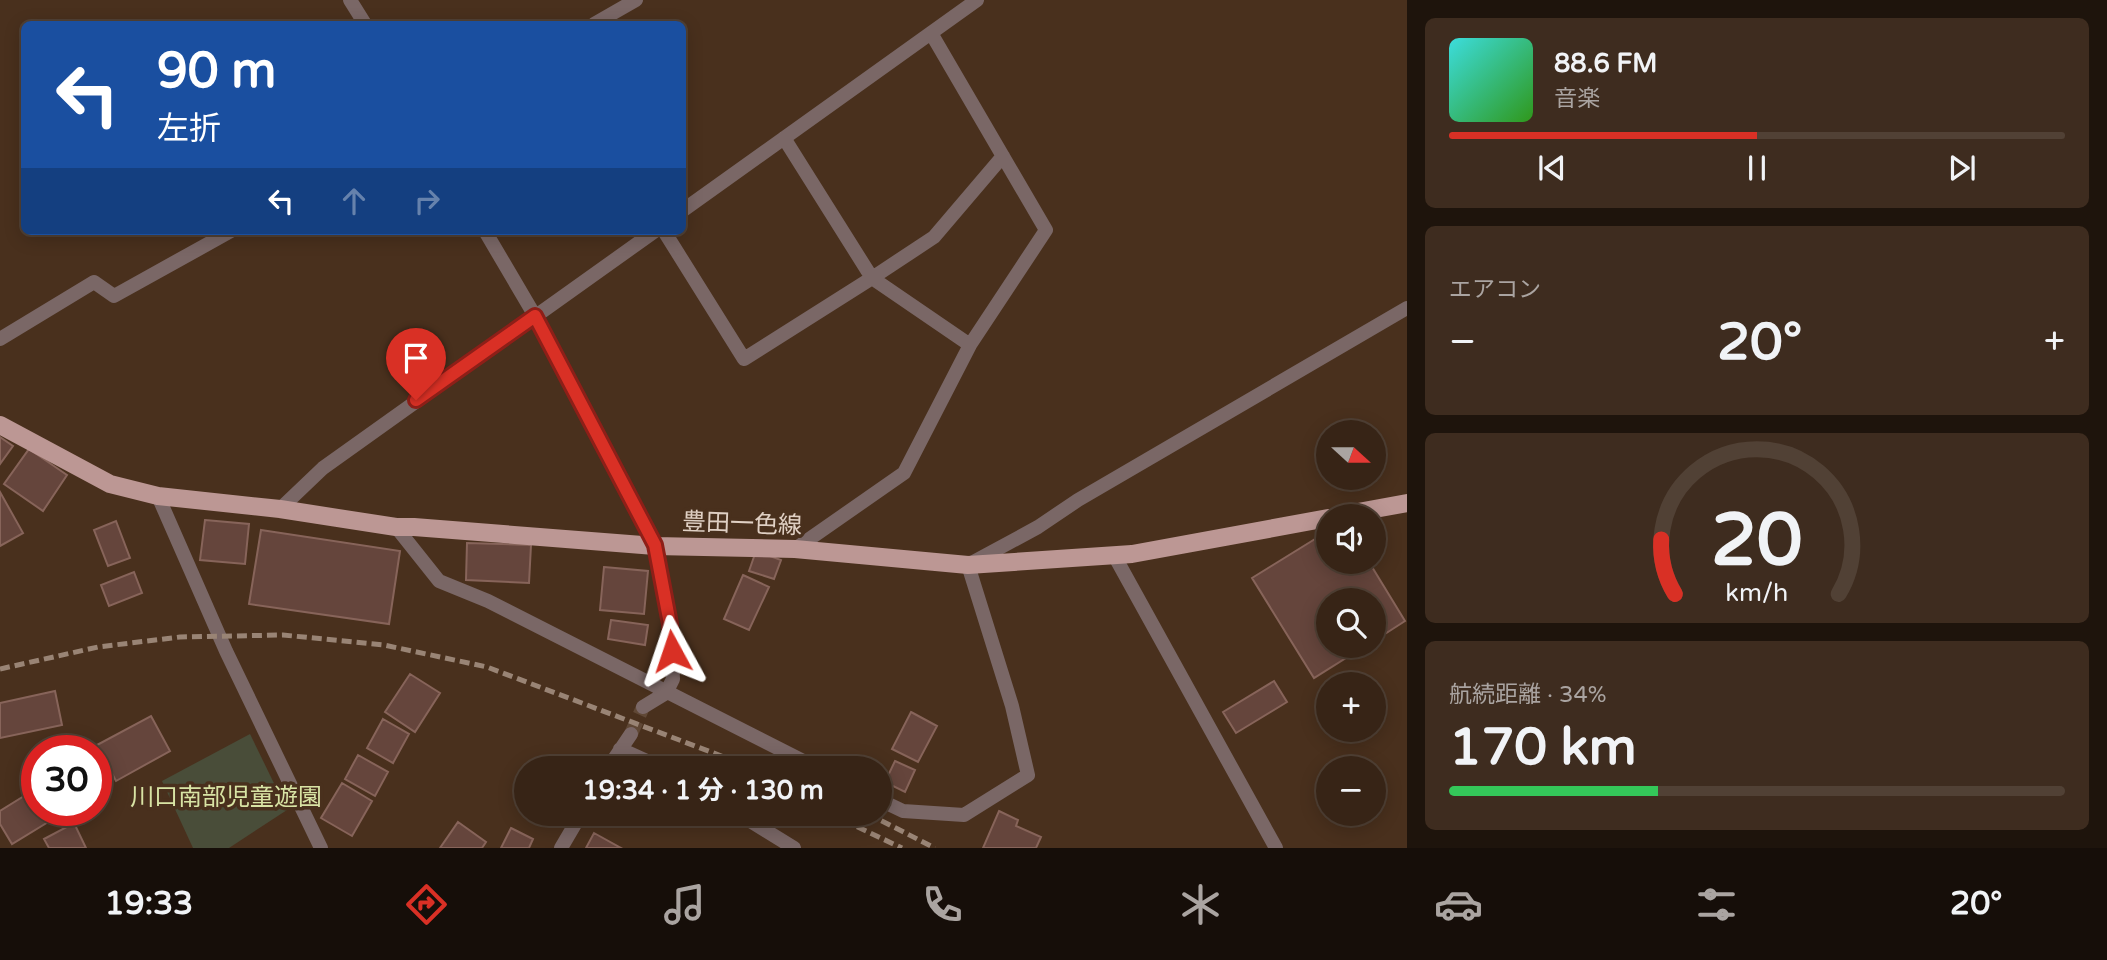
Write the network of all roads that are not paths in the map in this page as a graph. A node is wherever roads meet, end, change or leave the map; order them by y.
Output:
1 (350, 0) edge
2 (636, 0) edge
3 (977, 0) edge
4 (363, 21) edge
5 (599, 21) edge
6 (931, 33) junction
7 (784, 138) junction
8 (1003, 156) junction
9 (686, 208) edge
10 (224, 235) edge
11 (487, 235) edge
12 (648, 235) edge
13 (666, 235) edge
14 (872, 278) junction
15 (1407, 308) edge
16 (535, 316) junction
17 (0, 340) edge
18 (970, 345) junction
19 (0, 425) edge
20 (158, 496) junction
21 (1407, 503) edge
22 (1386, 507) edge
23 (280, 509) junction
24 (1316, 520) edge
25 (396, 527) junction
26 (655, 545) junction
27 (795, 549) junction
28 (1114, 555) junction
29 (968, 565) junction
30 (666, 693) junction
31 (643, 707) tunnel mouth
32 (631, 734) tunnel mouth
33 (620, 749) junction
34 (616, 756) edge
35 (635, 756) edge
36 (793, 756) edge
37 (892, 806) edge
38 (574, 826) edge
39 (758, 826) edge
40 (321, 848) edge
41 (561, 848) edge
42 (794, 848) edge
43 (1276, 848) edge

1 - 4 street
2 - 5 street
3 - 6 street
6 - 7 street
6 - 8 street
7 - 9 street
7 - 14 street
8 - 14 street
8 - 18 street
10 - 17 street
11 - 16 street
12 - 16 street
13 - 14 street
14 - 18 street
15 - 29 street
16 - 23 street
16 - 26 street
18 - 27 street
19 - 20 main road, 豊田一色線
20 - 23 main road, 豊田一色線
20 - 40 street
21 - 22 main road
23 - 25 main road, 豊田一色線
24 - 28 main road, 豊田一色線
25 - 26 main road, 豊田一色線
25 - 30 street
26 - 27 main road, 豊田一色線
26 - 30 street
27 - 29 main road, 豊田一色線
28 - 29 main road, 豊田一色線
28 - 43 street
29 - 37 street
30 - 31 street
30 - 36 street
32 - 33 street
33 - 34 street
33 - 35 street
38 - 41 street
39 - 42 street

